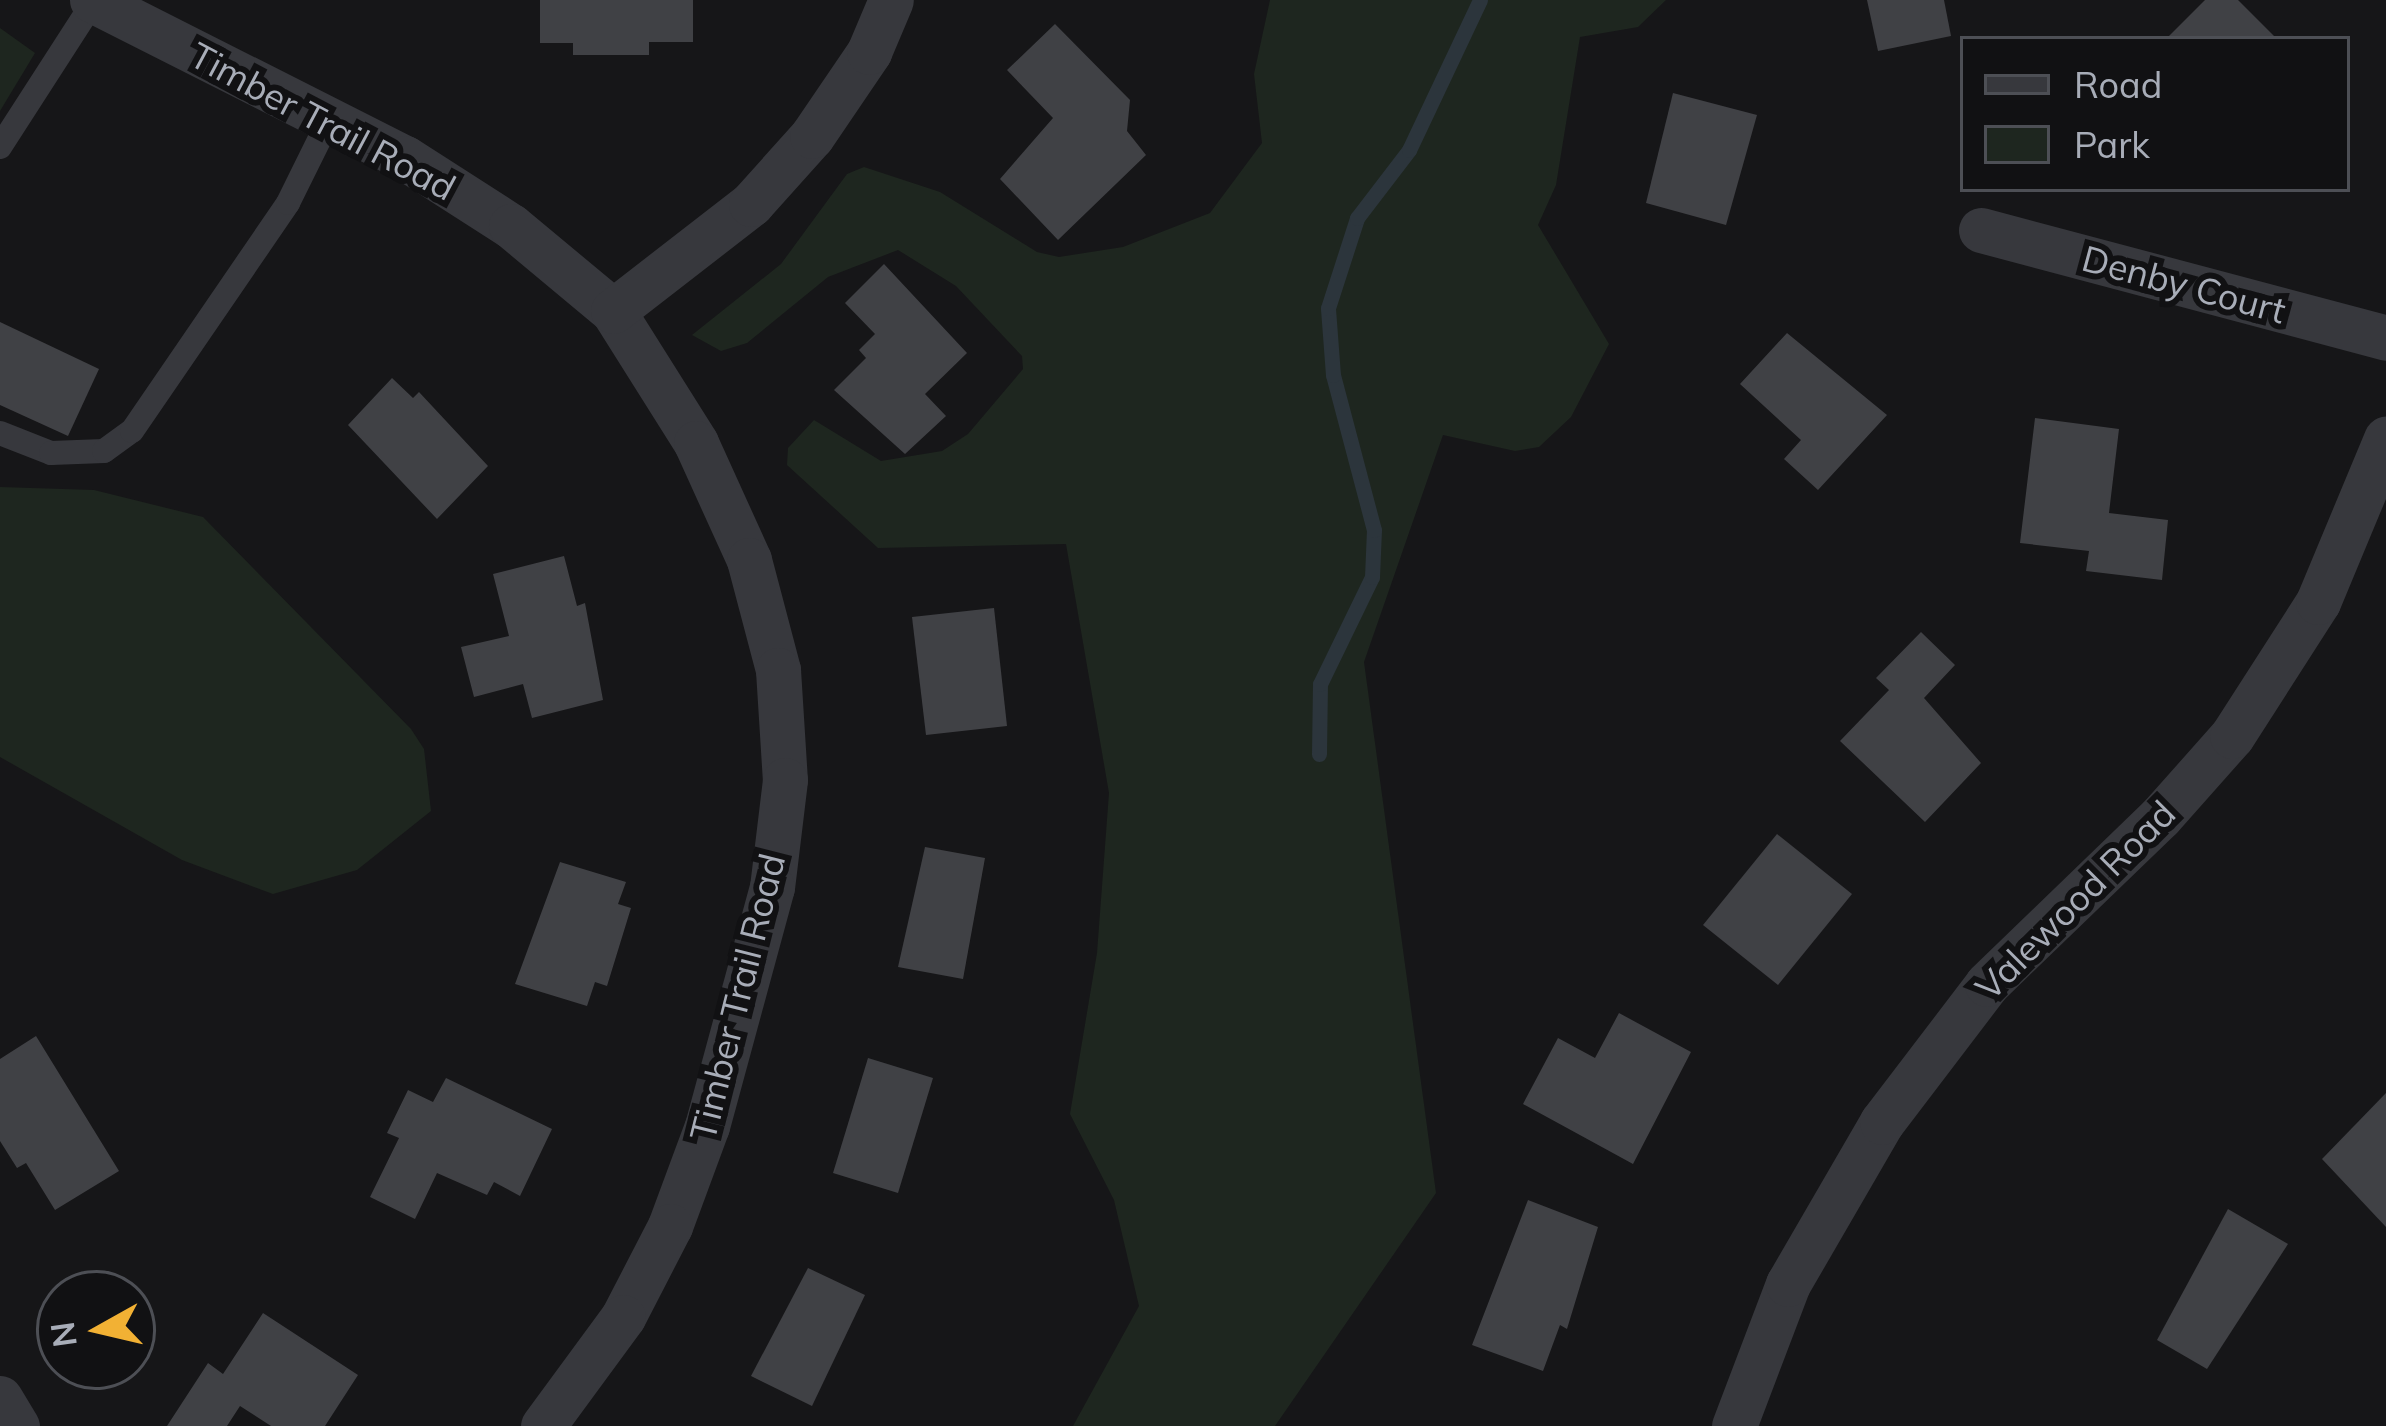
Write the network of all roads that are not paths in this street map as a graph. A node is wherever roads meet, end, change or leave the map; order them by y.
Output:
1 (93, 0) edge
2 (891, 0) edge
3 (329, 120) junction
4 (0, 148) edge
5 (1982, 230) dead end
6 (613, 311) junction
7 (2386, 338) edge
8 (0, 433) edge
9 (2386, 439) edge
10 (0, 1398) edge
11 (17, 1426) edge
12 (543, 1426) edge
13 (1734, 1426) edge

1 - 3 street, Timber Trail Road
1 - 4 lane
2 - 6 street
3 - 6 street, Timber Trail Road
3 - 8 lane
5 - 7 street, Denby Court
6 - 12 street, Timber Trail Road
9 - 13 street, Valewood Road
10 - 11 street

